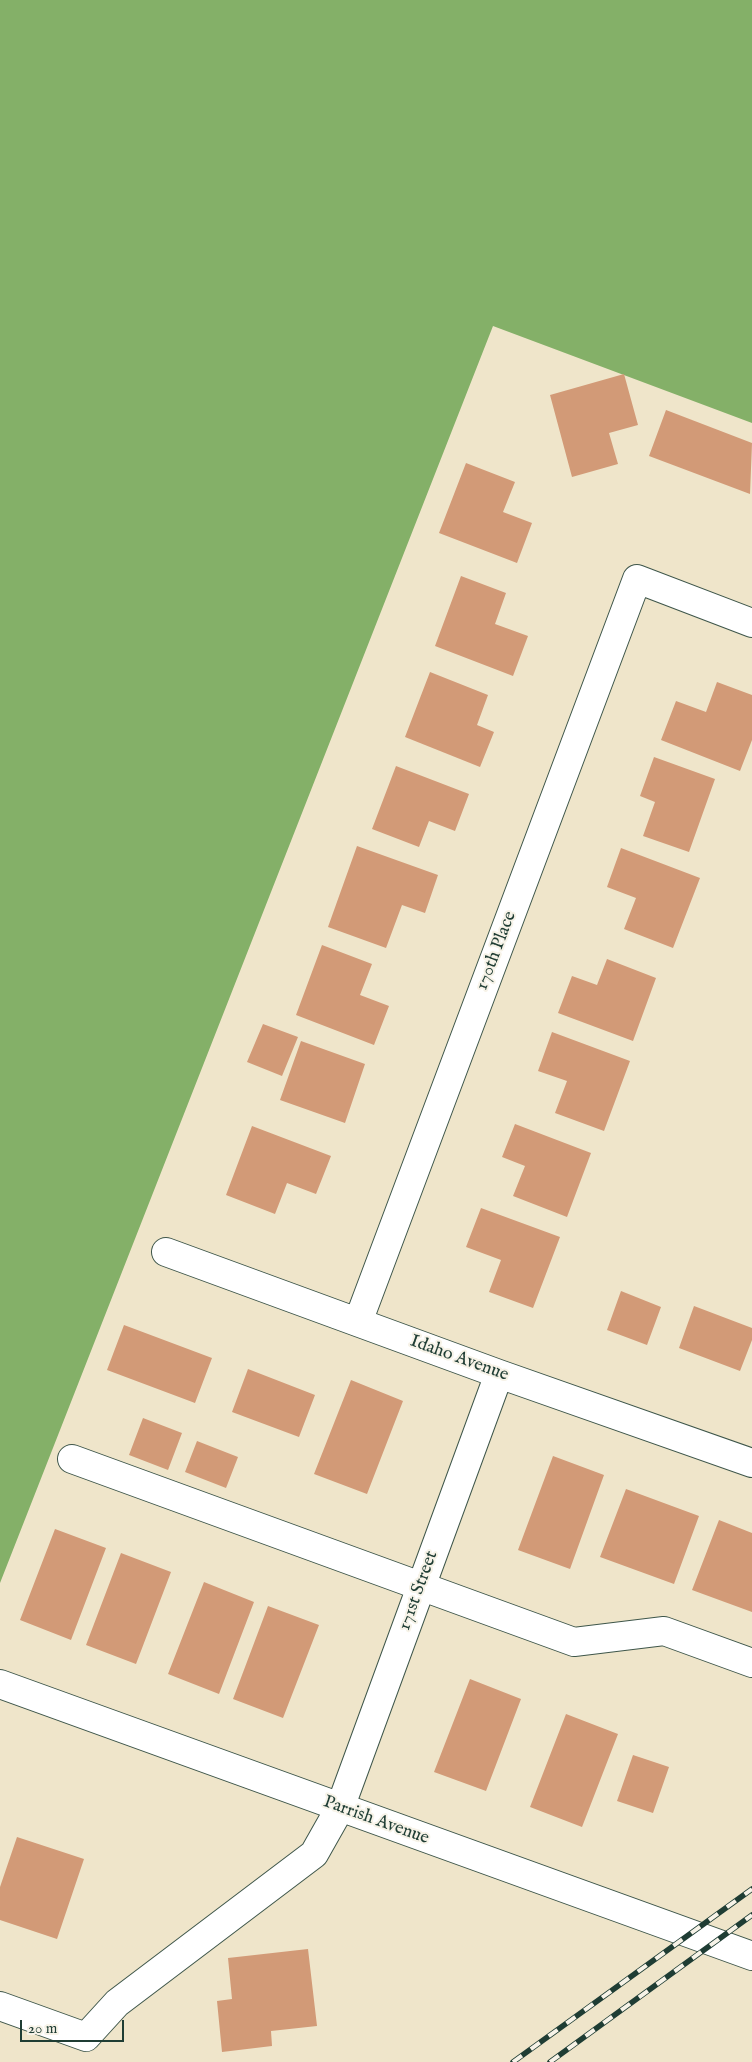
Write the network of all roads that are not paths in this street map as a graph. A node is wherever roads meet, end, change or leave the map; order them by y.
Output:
1 (752, 623) edge
2 (166, 1252) dead end
3 (358, 1322) junction
4 (499, 1374) junction
5 (72, 1459) dead end
6 (752, 1463) edge
7 (421, 1586) junction
8 (752, 1663) edge
9 (0, 1684) edge
10 (340, 1808) junction
11 (752, 1956) edge
12 (6, 2015) edge

1 - 3 street, 170th Place
2 - 3 street, Idaho Avenue
3 - 4 street, Idaho Avenue
4 - 6 street, Idaho Avenue
4 - 7 street, 171st Street
5 - 7 street
7 - 8 street
7 - 10 street, 171st Street
9 - 10 street, Parrish Avenue
10 - 11 street, Parrish Avenue
10 - 12 street, 171st Street

